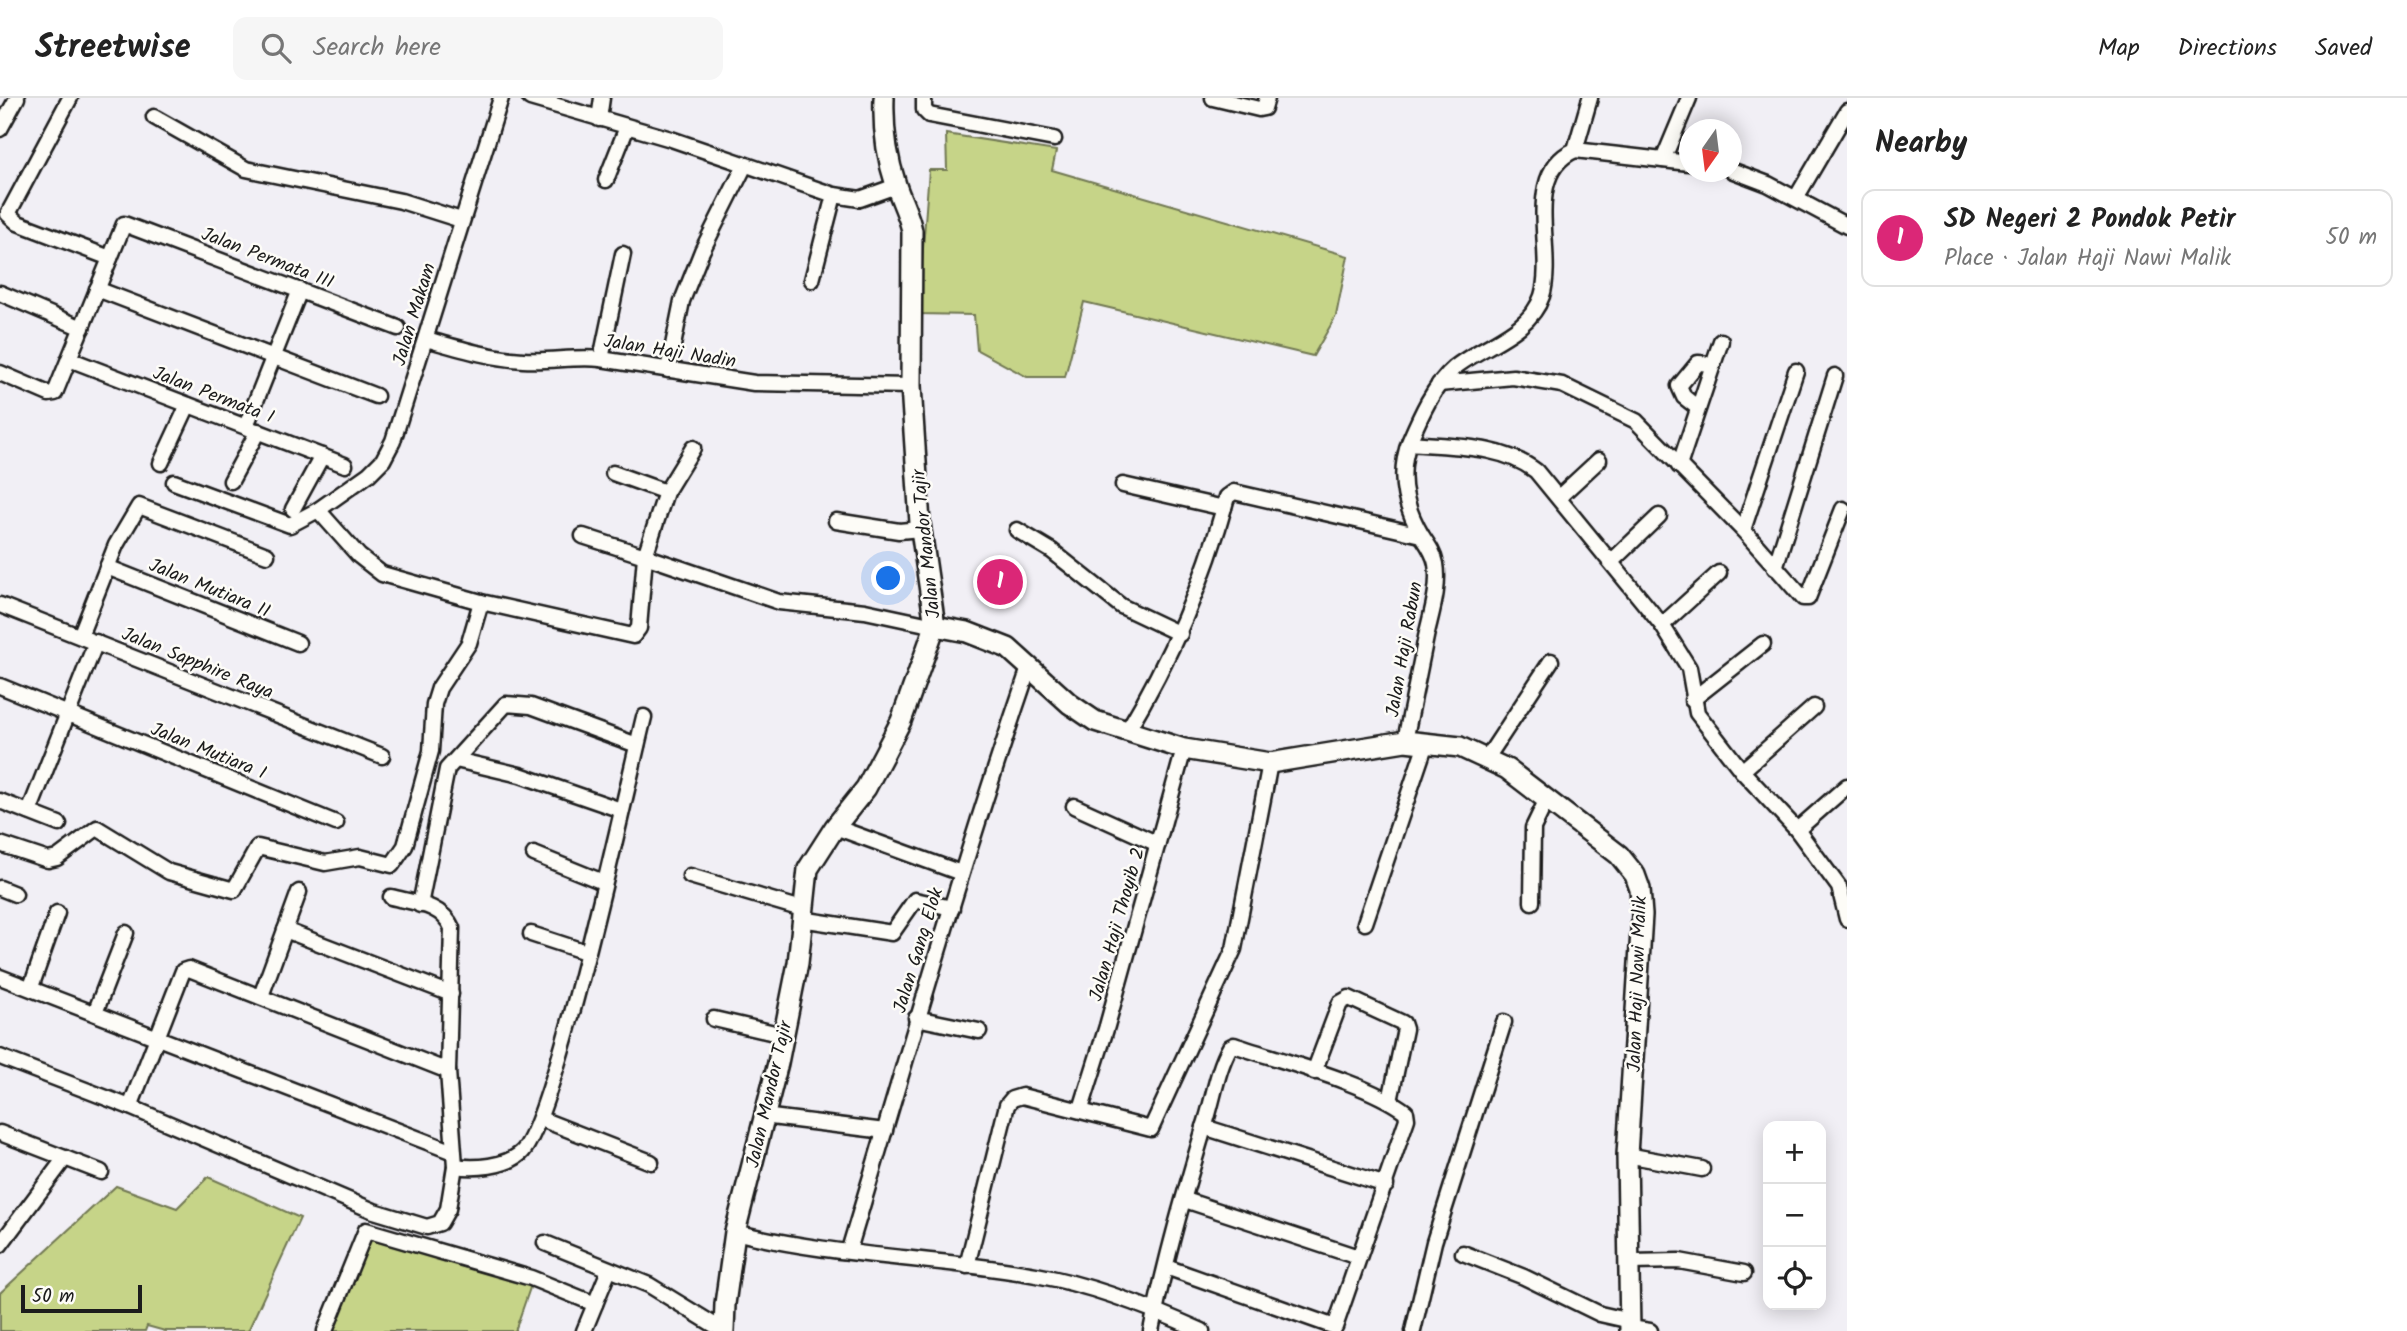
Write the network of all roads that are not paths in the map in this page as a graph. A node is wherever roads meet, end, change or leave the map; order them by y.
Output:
1 (17, 98) edge
2 (70, 98) edge
3 (501, 98) edge
4 (530, 98) edge
5 (602, 98) edge
6 (884, 98) edge
7 (924, 98) edge
8 (1213, 98) edge
9 (1267, 98) edge
10 (1590, 98) edge
11 (1689, 98) edge
12 (1847, 111) edge
13 (154, 117) dead end
14 (599, 118) junction
15 (627, 127) junction
16 (0, 129) edge
17 (1054, 139) dead end
18 (1574, 150) junction
19 (1662, 160) junction
20 (1679, 162) edge
21 (746, 164) junction
22 (1742, 175) edge
23 (606, 180) dead end
24 (896, 186) junction
25 (834, 195) junction
26 (1796, 198) junction
27 (461, 220) junction
28 (1847, 226) edge
29 (623, 254) dead end
30 (110, 258) junction
31 (812, 280) dead end
32 (97, 289) junction
33 (300, 290) junction
34 (0, 293) edge
35 (82, 328) junction
36 (398, 328) dead end
37 (425, 339) junction
38 (1721, 341) dead end
39 (273, 357) junction
40 (69, 359) junction
41 (601, 359) junction
42 (1713, 364) junction
43 (668, 370) junction
44 (1796, 371) dead end
45 (0, 373) edge
46 (1835, 376) dead end
47 (1439, 384) junction
48 (911, 386) junction
49 (376, 396) dead end
50 (188, 405) junction
51 (1698, 408) junction
52 (252, 429) junction
53 (1409, 443) junction
54 (693, 448) dead end
55 (322, 456) junction
56 (1599, 460) dead end
57 (161, 463) dead end
58 (345, 465) dead end
59 (1679, 466) junction
60 (613, 472) dead end
61 (231, 481) dead end
62 (174, 482) dead end
63 (1123, 485) dead end
64 (666, 492) junction
65 (1559, 497) junction
66 (1224, 508) junction
67 (293, 509) dead end
68 (1843, 509) dead end
69 (318, 510) junction
70 (1659, 516) dead end
71 (836, 521) dead end
72 (920, 529) junction
73 (1017, 530) dead end
74 (1743, 530) junction
75 (1421, 535) junction
76 (583, 536) dead end
77 (267, 555) dead end
78 (645, 556) junction
79 (1611, 562) junction
80 (107, 567) junction
81 (1775, 568) junction
82 (1719, 573) dead end
83 (481, 602) junction
84 (0, 605) edge
85 (1662, 625) junction
86 (935, 626) junction
87 (1180, 634) junction
88 (80, 636) junction
89 (96, 642) junction
90 (298, 643) dead end
91 (1763, 644) dead end
92 (1551, 661) dead end
93 (1030, 665) junction
94 (0, 687) edge
95 (1692, 701) junction
96 (1814, 707) dead end
97 (68, 713) junction
98 (644, 718) dead end
99 (1126, 733) junction
100 (1405, 741) junction
101 (1426, 743) junction
102 (638, 745) junction
103 (1184, 749) junction
104 (382, 756) dead end
105 (1488, 758) junction
106 (456, 760) junction
107 (1270, 763) junction
108 (1742, 771) junction
109 (1847, 786) edge
110 (1547, 799) junction
111 (0, 801) edge
112 (1074, 806) dead end
113 (621, 810) junction
114 (29, 812) junction
115 (60, 824) dead end
116 (336, 824) dead end
117 (835, 827) junction
118 (1797, 830) junction
119 (0, 844) edge
120 (1158, 844) junction
121 (534, 854) dead end
122 (961, 873) junction
123 (690, 876) dead end
124 (603, 883) junction
125 (0, 888) edge
126 (1843, 891) edge
127 (299, 892) dead end
128 (15, 894) dead end
129 (391, 897) dead end
130 (1532, 902) dead end
131 (420, 905) junction
132 (952, 908) junction
133 (57, 913) dead end
134 (801, 914) junction
135 (1847, 919) edge
136 (1365, 923) dead end
137 (285, 930) junction
138 (126, 933) dead end
139 (531, 934) dead end
140 (586, 952) junction
141 (0, 977) edge
142 (31, 987) junction
143 (451, 994) junction
144 (261, 996) junction
145 (95, 1013) junction
146 (916, 1018) junction
147 (714, 1019) dead end
148 (1504, 1022) dead end
149 (979, 1031) dead end
150 (783, 1035) junction
151 (158, 1038) junction
152 (0, 1057) edge
153 (448, 1071) junction
154 (1314, 1072) junction
155 (1390, 1101) junction
156 (130, 1107) junction
157 (1081, 1109) junction
158 (763, 1116) junction
159 (541, 1119) junction
160 (1204, 1127) junction
161 (885, 1131) junction
162 (0, 1133) edge
163 (1627, 1155) junction
164 (65, 1158) junction
165 (454, 1159) junction
166 (651, 1162) dead end
167 (1702, 1169) dead end
168 (101, 1172) dead end
169 (1386, 1185) junction
170 (1185, 1200) junction
171 (735, 1233) junction
172 (545, 1243) dead end
173 (0, 1245) edge
174 (849, 1250) junction
175 (1463, 1253) dead end
176 (1358, 1257) junction
177 (1632, 1262) junction
178 (967, 1266) junction
179 (1166, 1267) junction
180 (609, 1270) junction
181 (1744, 1273) dead end
182 (595, 1304) junction
183 (1155, 1310) junction
184 (1635, 1328) edge
185 (325, 1331) edge
186 (584, 1331) edge
187 (724, 1331) edge
188 (1151, 1331) edge
189 (1202, 1331) edge
190 (1413, 1331) edge

1 - 16 street
2 - 30 street
3 - 27 street, Jalan Makam
4 - 14 street
5 - 14 street
6 - 24 main road, Jalan Mandor Tajir
7 - 17 street
8 - 9 street
10 - 18 street, Jalan Haji Rabun
11 - 19 street
12 - 26 street
13 - 27 street
14 - 15 street
15 - 21 street
15 - 23 street
18 - 19 street
18 - 47 street, Jalan Haji Rabun
19 - 20 street
21 - 25 street
21 - 43 street
22 - 26 street
24 - 25 street
24 - 48 main road, Jalan Mandor Tajir
25 - 31 street
26 - 28 street
27 - 37 street, Jalan Makam
29 - 41 street
30 - 32 street
30 - 33 street, Jalan Permata III
32 - 35 street
32 - 39 street
33 - 36 street, Jalan Permata III
33 - 39 street
34 - 35 street
35 - 40 street
37 - 41 street, Jalan Haji Nadin
37 - 69 street, Jalan Makam
38 - 42 street
39 - 49 street
39 - 52 street
40 - 45 street
40 - 50 street, Jalan Permata I
41 - 43 street, Jalan Haji Nadin
42 - 51 street
42 - 51 street
43 - 48 street, Jalan Haji Nadin
44 - 74 street
46 - 81 street
47 - 53 street, Jalan Haji Rabun
47 - 59 street
48 - 72 main road, Jalan Mandor Tajir
50 - 52 street, Jalan Permata I
50 - 57 street
51 - 59 street
52 - 55 street, Jalan Permata I
52 - 61 street
53 - 65 street
53 - 75 street, Jalan Haji Rabun
54 - 64 street
55 - 58 street, Jalan Permata I
55 - 67 street
56 - 65 street
59 - 74 street
60 - 64 street
62 - 69 street, Jalan Makam
63 - 66 street
64 - 78 street
65 - 79 street
66 - 75 street
66 - 87 street
68 - 81 street
69 - 83 street
70 - 79 street
71 - 72 street
72 - 86 main road, Jalan Mandor Tajir
73 - 87 street
74 - 81 street
75 - 100 street, Jalan Haji Rabun
76 - 78 street
77 - 80 street
78 - 83 street
78 - 86 street
79 - 85 street
80 - 88 street
80 - 90 street, Jalan Mutiara II
82 - 85 street
83 - 119 street
84 - 88 street, Jalan Sapphire Raya
85 - 95 street
86 - 93 main road, Jalan Haji Nawi Malik
86 - 117 main road, Jalan Mandor Tajir
87 - 99 street
88 - 89 street, Jalan Sapphire Raya
89 - 97 street
89 - 104 street, Jalan Sapphire Raya
91 - 95 street
92 - 105 street
93 - 99 main road, Jalan Haji Nawi Malik
93 - 122 street, Jalan Gang Elok
94 - 97 street, Jalan Mutiara I
95 - 108 street
96 - 108 street
97 - 114 street
97 - 116 street, Jalan Mutiara I
98 - 102 street
99 - 103 main road, Jalan Haji Nawi Malik
100 - 101 main road, Jalan Haji Nawi Malik
100 - 107 main road, Jalan Haji Nawi Malik
101 - 105 main road, Jalan Haji Nawi Malik
101 - 136 street
102 - 106 street
102 - 113 street
103 - 107 main road, Jalan Haji Nawi Malik
103 - 120 street, Jalan Haji Thoyib 2
105 - 110 main road, Jalan Haji Nawi Malik
106 - 113 street
106 - 131 street
107 - 157 street
108 - 118 street
109 - 118 street
110 - 130 street
110 - 163 main road, Jalan Haji Nawi Malik
111 - 114 street
112 - 120 street
113 - 124 street
114 - 115 street
117 - 122 street
117 - 134 main road, Jalan Mandor Tajir
118 - 126 street
120 - 157 street, Jalan Haji Thoyib 2
121 - 124 street
122 - 132 street, Jalan Gang Elok
123 - 134 street
124 - 140 street
125 - 128 street
126 - 135 street
127 - 137 street
129 - 131 street
131 - 143 street
132 - 134 street
132 - 146 street, Jalan Gang Elok
133 - 142 street
134 - 150 main road, Jalan Mandor Tajir
137 - 143 street
137 - 144 street
138 - 145 street
139 - 140 street
140 - 159 street
141 - 142 street
142 - 145 street
143 - 153 street
144 - 151 street
144 - 153 street
145 - 151 street
146 - 149 street
146 - 161 street, Jalan Gang Elok
147 - 150 street
148 - 190 street
150 - 158 main road, Jalan Mandor Tajir
151 - 156 street
151 - 165 street
152 - 156 street
153 - 165 street
154 - 155 street
154 - 155 street
154 - 160 street
155 - 169 street
156 - 165 street
157 - 178 street
158 - 161 street
158 - 171 main road, Jalan Mandor Tajir
159 - 165 street
159 - 166 street
160 - 169 street
160 - 170 street
161 - 174 street, Jalan Gang Elok
162 - 164 street
163 - 167 street
163 - 177 main road, Jalan Haji Nawi Malik
164 - 168 street
164 - 173 street
169 - 176 street
170 - 176 street
170 - 179 street
171 - 174 street
171 - 187 main road, Jalan Mandor Tajir
172 - 180 street
174 - 178 street
175 - 184 street
176 - 179 street
177 - 181 street
177 - 184 main road, Jalan Haji Nawi Malik
178 - 183 street
179 - 183 street
180 - 182 street
180 - 187 street
182 - 185 street
182 - 186 street
183 - 188 street
183 - 189 street

